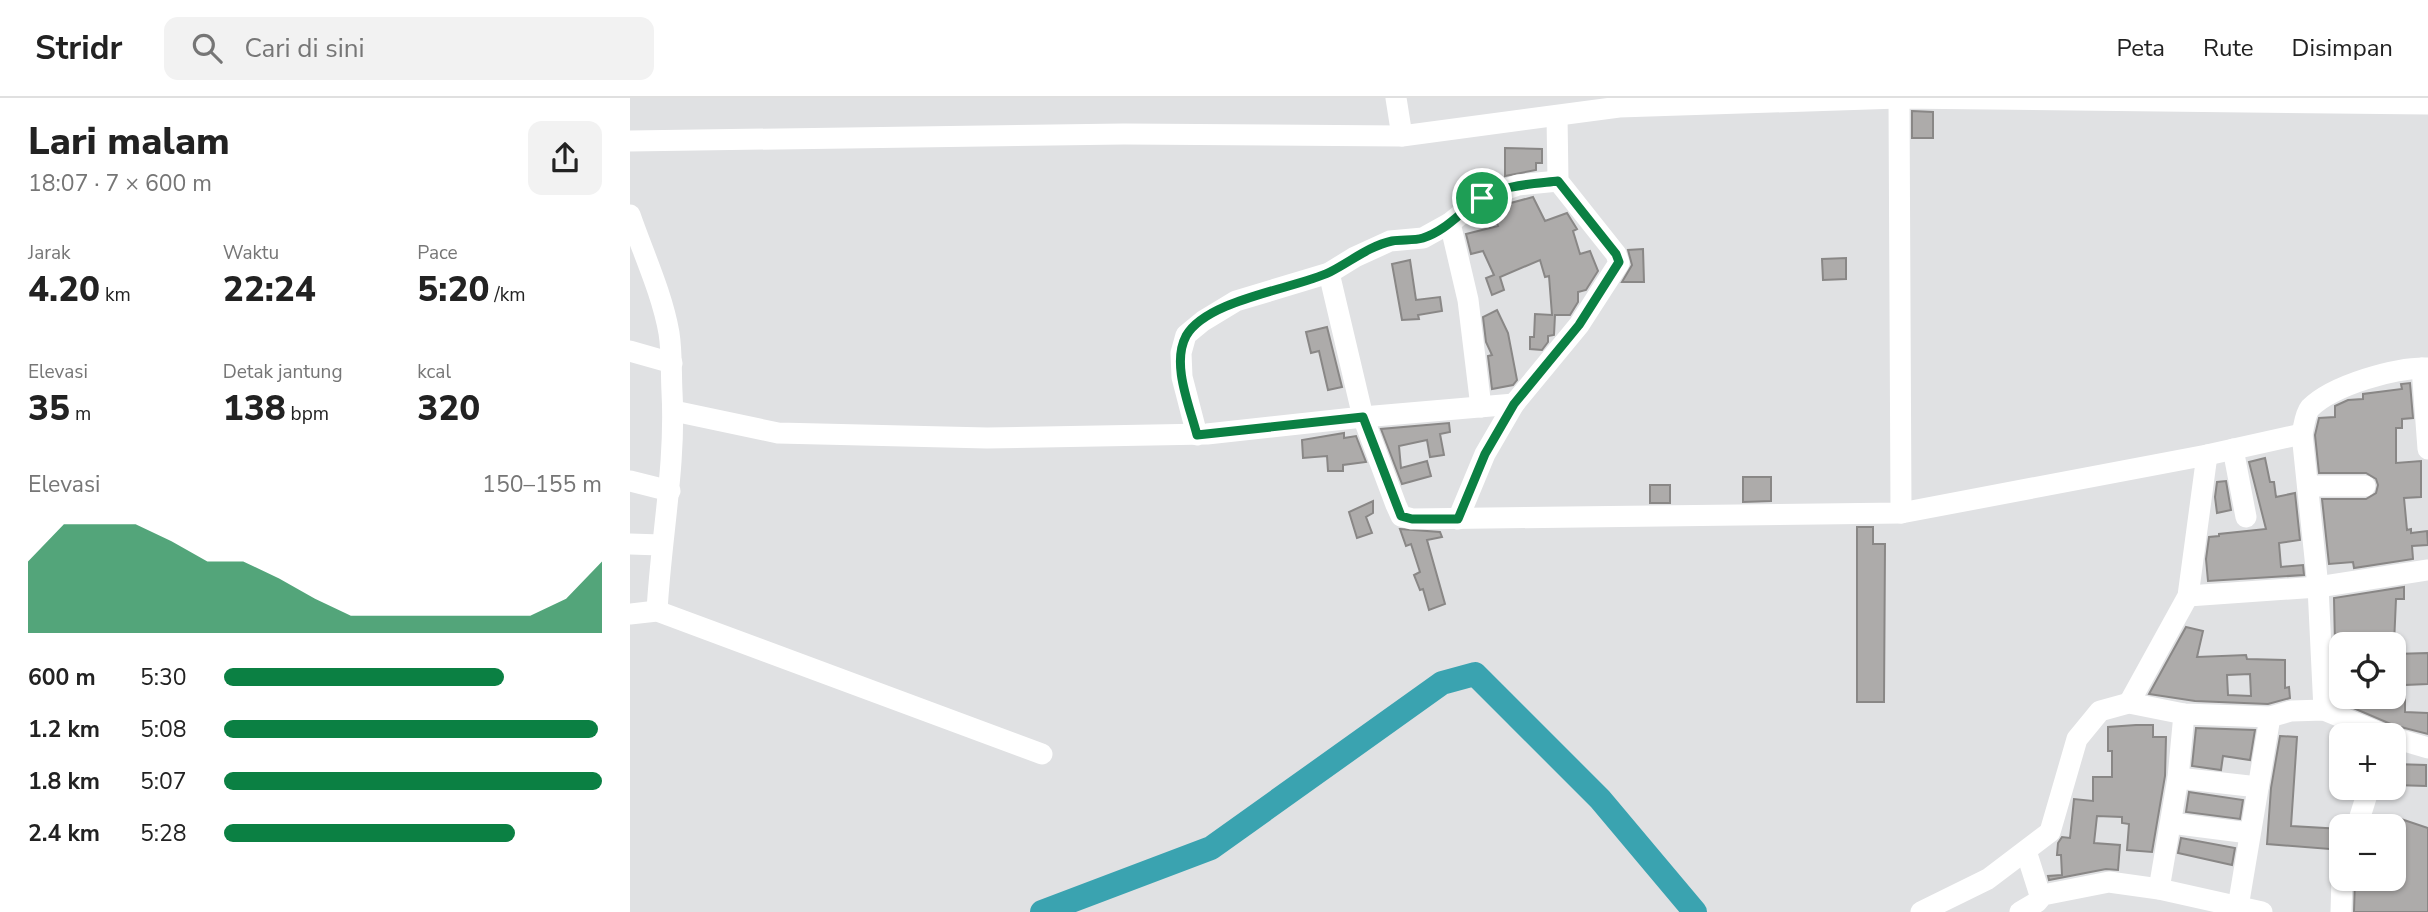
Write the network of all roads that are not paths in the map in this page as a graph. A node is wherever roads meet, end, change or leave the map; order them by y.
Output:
1 (1396, 98) edge
2 (1899, 98) edge
3 (1732, 100) edge
4 (1619, 102) edge
5 (2428, 104) edge
6 (1557, 116) junction
7 (1402, 136) junction
8 (630, 141) edge
9 (1558, 181) junction
10 (630, 215) edge
11 (1450, 223) junction
12 (1329, 273) junction
13 (630, 351) edge
14 (672, 363) junction
15 (2425, 368) edge
16 (1514, 404) junction
17 (1481, 407) junction
18 (674, 411) junction
19 (1363, 417) junction
20 (2301, 434) junction
21 (1197, 435) junction
22 (2233, 449) junction
23 (2428, 449) edge
24 (2207, 455) junction
25 (630, 481) edge
26 (2308, 486) junction
27 (2365, 486) dead end
28 (670, 491) junction
29 (1901, 513) junction
30 (2246, 517) dead end
31 (1458, 519) junction
32 (663, 537) junction
33 (630, 544) edge
34 (2428, 570) edge
35 (2318, 587) junction
36 (2188, 596) junction
37 (657, 611) junction
38 (630, 614) edge
39 (2129, 703) junction
40 (2323, 710) junction
41 (2184, 714) junction
42 (2270, 717) junction
43 (2355, 723) edge
44 (2406, 742) edge
45 (2428, 748) edge
46 (1042, 754) dead end
47 (2178, 778) junction
48 (2258, 787) junction
49 (2171, 823) junction
50 (2249, 833) junction
51 (2026, 850) junction
52 (2159, 889) junction
53 (2342, 891) edge
54 (2043, 895) junction
55 (2238, 907) junction
56 (1921, 912) edge
57 (2020, 912) edge
58 (2262, 912) edge
59 (2341, 912) edge

1 - 7 street
2 - 3 street
2 - 5 street
2 - 29 street
3 - 4 street
4 - 6 street
6 - 7 street
6 - 9 street
7 - 8 street
9 - 11 street
9 - 16 street
10 - 14 street
11 - 12 street
11 - 17 street
12 - 19 street
12 - 21 street
13 - 14 street
14 - 18 street
15 - 20 street
15 - 23 street
16 - 17 street
16 - 31 street
17 - 19 street
18 - 21 street
18 - 28 street
19 - 21 street
19 - 31 street
20 - 22 street
20 - 26 street
22 - 24 street
22 - 30 street
24 - 29 street
24 - 36 street
25 - 28 street
26 - 27 street
26 - 35 street
28 - 32 street
29 - 31 street
32 - 33 street
32 - 37 street
34 - 35 street
35 - 36 street
35 - 40 street
36 - 39 street
37 - 38 street
37 - 46 street
39 - 41 street
39 - 51 street
40 - 42 street
40 - 43 street
41 - 42 street
41 - 47 street
42 - 48 street
44 - 45 street
47 - 48 street
47 - 49 street
48 - 50 street
49 - 50 street
49 - 52 street
50 - 55 street
51 - 54 street
51 - 56 street
52 - 54 street
52 - 55 street
53 - 59 street
54 - 57 street
55 - 58 street

